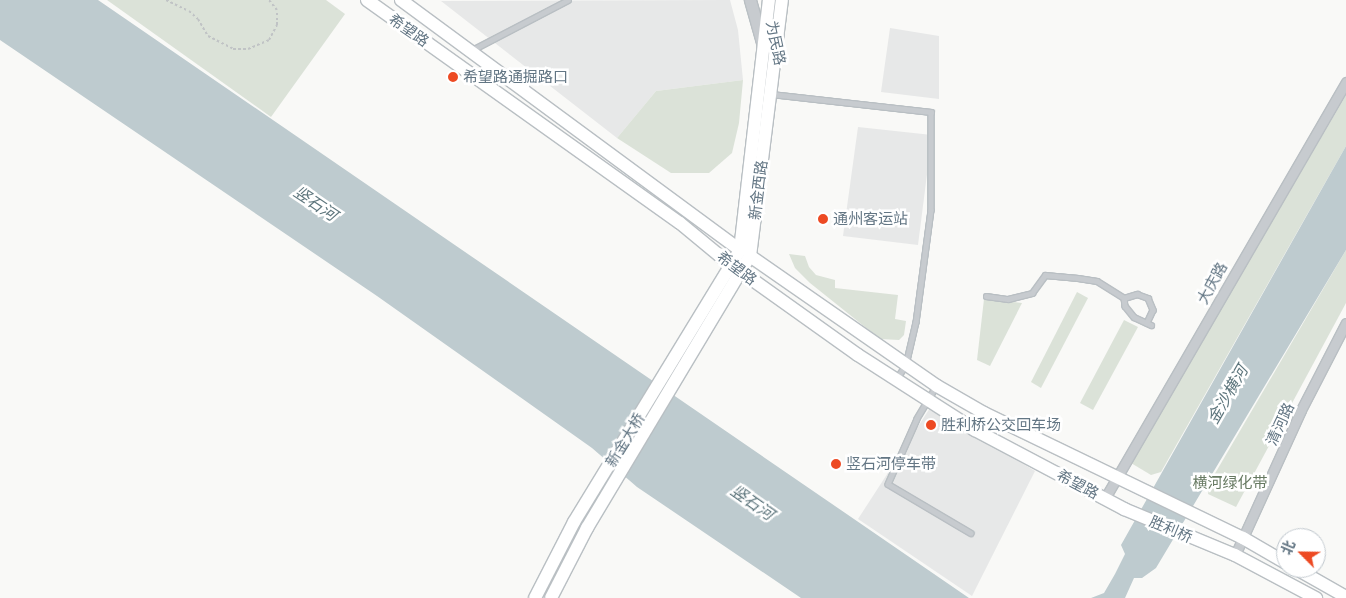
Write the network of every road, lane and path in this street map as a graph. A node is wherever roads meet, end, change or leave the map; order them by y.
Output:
1 (166, 0) edge
2 (269, 0) edge
3 (367, 0) edge
4 (401, 0) edge
5 (568, 0) edge
6 (750, 0) edge
7 (769, 0) edge
8 (782, 0) edge
9 (763, 46) junction
10 (472, 50) junction
11 (1346, 82) edge
12 (765, 93) junction
13 (745, 253) junction
14 (738, 270) junction
15 (986, 296) dead end
16 (1124, 298) junction
17 (1346, 323) edge
18 (676, 359) joint
19 (688, 365) joint
20 (906, 365) junction
21 (896, 380) junction
22 (937, 386) junction
23 (928, 400) junction
24 (1116, 478) junction
25 (1134, 487) joint
26 (1105, 498) junction
27 (1124, 509) joint
28 (971, 533) dead end
29 (1243, 538) junction
30 (1235, 555) junction
31 (1276, 557) edge
32 (1313, 578) edge
33 (1346, 597) edge
34 (535, 598) edge
35 (551, 598) edge
36 (1316, 598) edge

1 - 2 path
3 - 14 main road, 希望路
4 - 10 main road, 希望路
5 - 10 lane
6 - 9 street, 为民路
7 - 9 main road, 新金西路
8 - 12 main road, 新金西路
9 - 12 main road, 新金西路
10 - 13 main road, 希望路
11 - 24 street, 大庆路
12 - 13 main road, 新金西路
12 - 20 lane
13 - 14 main road, 新金西路
13 - 20 main road, 希望路
14 - 18 main road, 新金西路
14 - 19 main road, 新金西路
14 - 21 main road, 希望路
15 - 16 lane
16 - 16 lane
17 - 29 street, 清河路
18 - 34 main road, 新金大桥
19 - 35 main road, 新金大桥
20 - 21 lane
20 - 22 main road, 希望路
21 - 23 main road, 希望路
22 - 23 lane
22 - 24 main road, 希望路
23 - 26 main road, 希望路
23 - 28 lane
24 - 25 main road, 希望路
24 - 26 street, 大庆路
25 - 29 main road, 胜利桥
26 - 27 main road, 希望路
27 - 30 main road, 胜利桥
29 - 30 street, 清河路
29 - 31 main road
30 - 36 main road
32 - 33 main road

